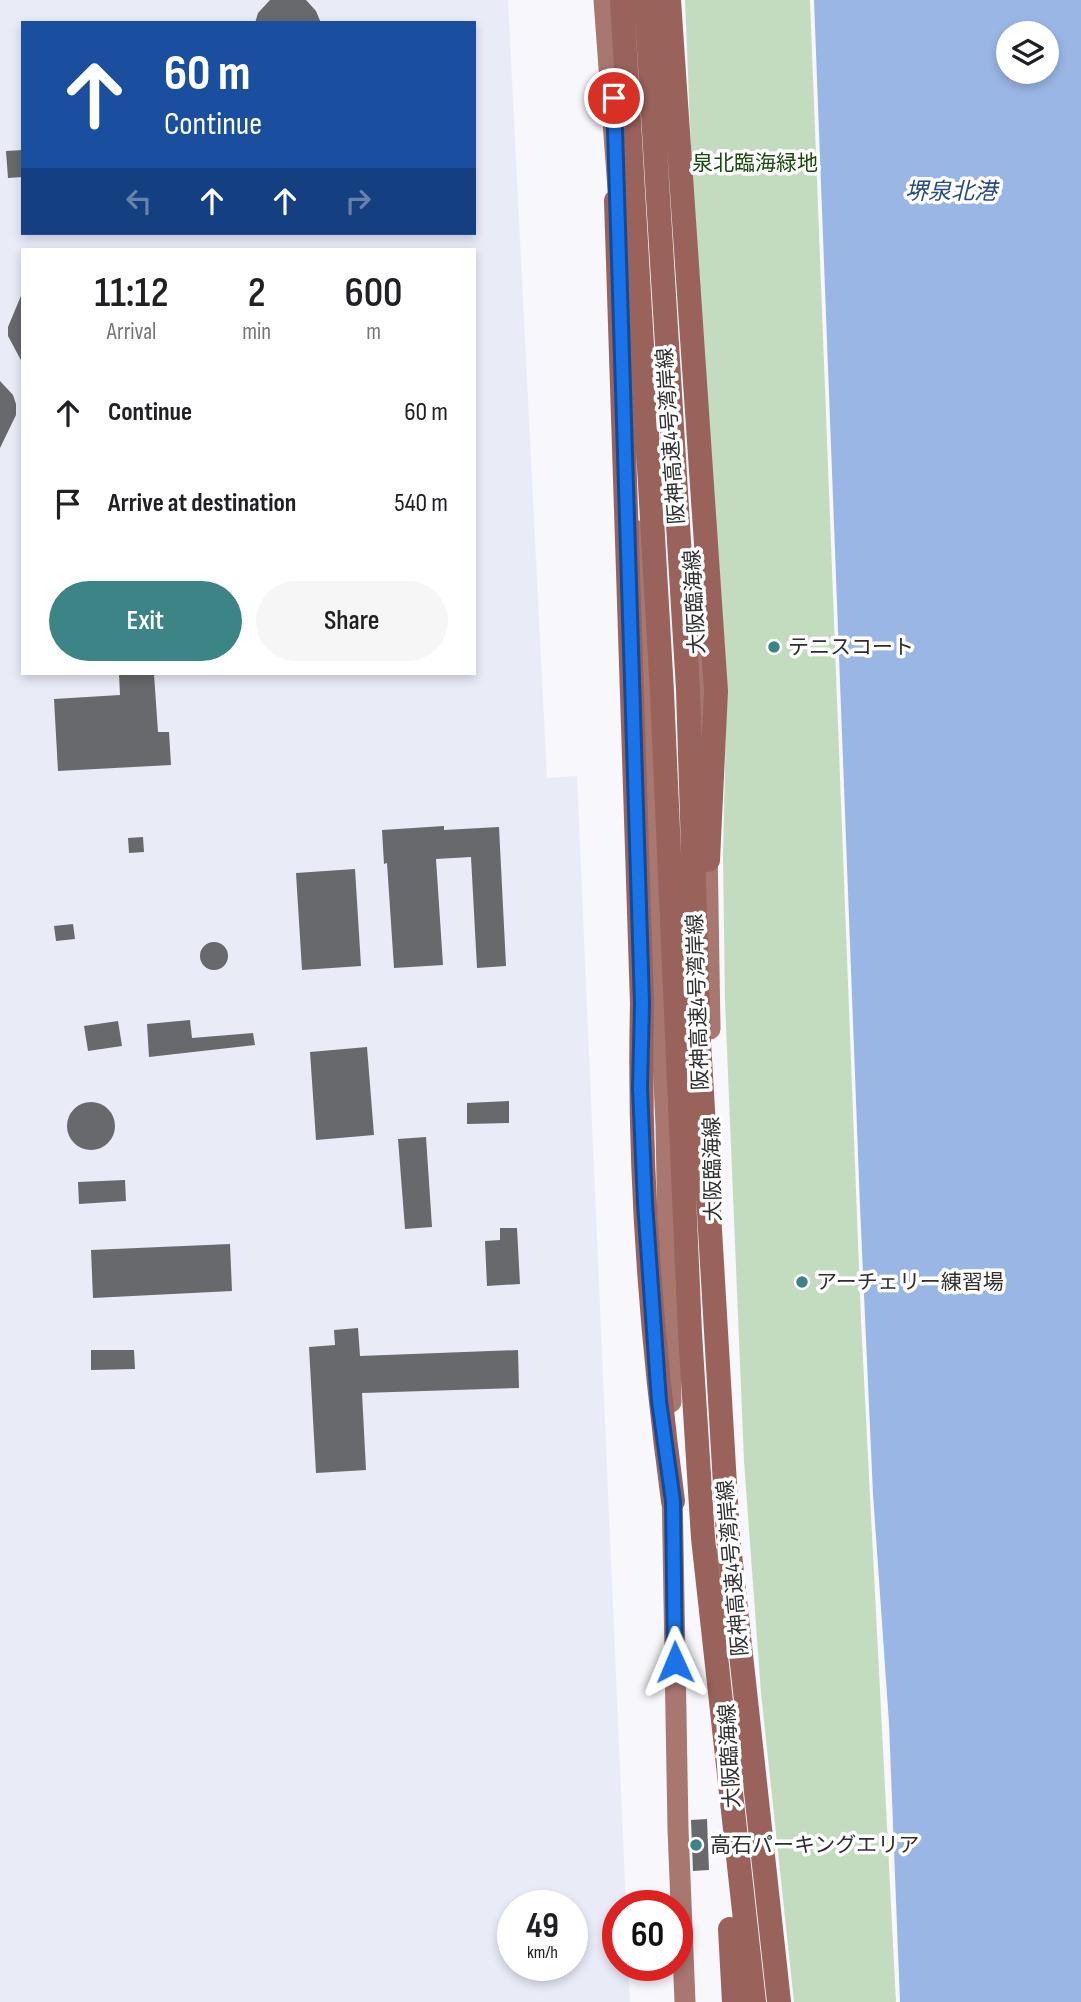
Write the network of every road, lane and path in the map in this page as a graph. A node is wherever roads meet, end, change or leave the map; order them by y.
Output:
1 (604, 0) edge
2 (612, 0) edge
3 (622, 0) edge
4 (646, 0) edge
5 (659, 0) edge
6 (669, 0) edge
7 (708, 864) junction
8 (673, 1501) junction
9 (703, 1538) junction
10 (685, 2002) edge
11 (734, 2002) edge
12 (742, 2002) edge
13 (754, 2002) edge
14 (779, 2002) edge

1 - 8 main road
2 - 8 highway
3 - 9 highway, 阪神高速4号湾岸線
4 - 14 highway, 阪神高速4号湾岸線
5 - 7 main road, 大阪臨海線
6 - 7 highway
7 - 12 main road, 大阪臨海線
8 - 10 main road
9 - 11 highway
9 - 13 highway, 阪神高速4号湾岸線

